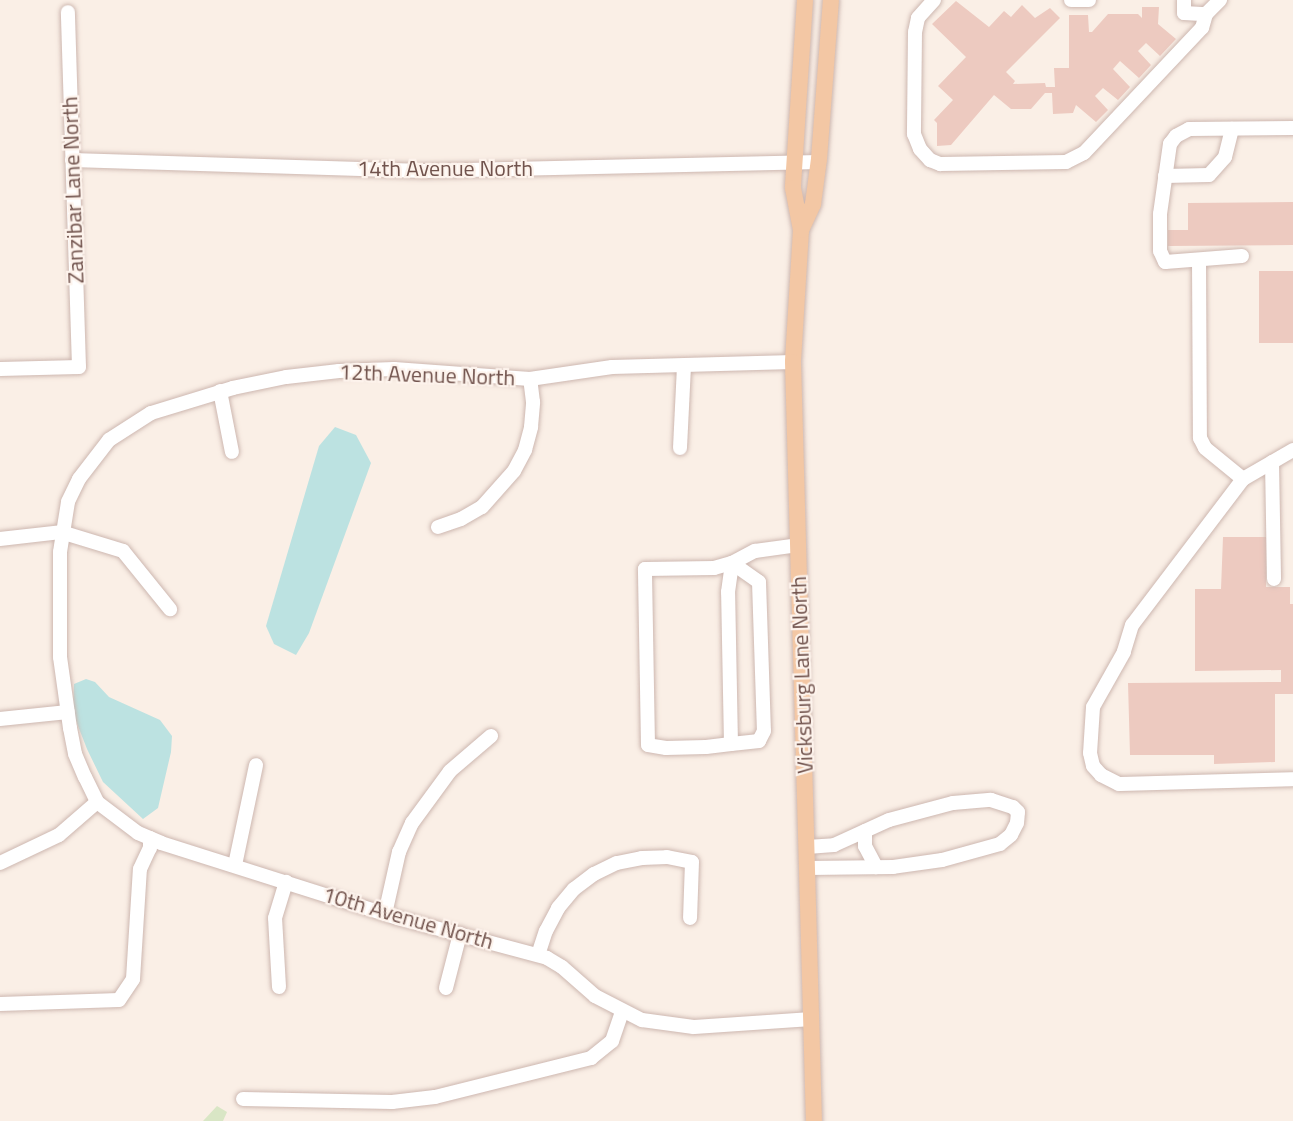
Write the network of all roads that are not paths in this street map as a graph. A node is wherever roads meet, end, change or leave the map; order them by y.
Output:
1 (805, 0) edge
2 (831, 0) edge
3 (934, 0) edge
4 (1071, 0) edge
5 (1089, 0) edge
6 (1184, 0) edge
7 (1220, 0) edge
8 (68, 12) dead end
9 (1206, 14) junction
10 (1293, 128) edge
11 (1232, 129) junction
12 (72, 159) junction
13 (795, 162) junction
14 (819, 162) junction
15 (1166, 176) junction
16 (801, 230) junction
17 (1242, 256) dead end
18 (1199, 261) junction
19 (793, 362) junction
20 (684, 365) junction
21 (0, 369) edge
22 (530, 379) junction
23 (220, 391) junction
24 (680, 448) dead end
25 (1293, 450) edge
26 (232, 452) dead end
27 (1272, 462) junction
28 (1243, 479) junction
29 (438, 527) dead end
30 (61, 532) junction
31 (0, 539) edge
32 (798, 545) junction
33 (732, 563) junction
34 (1274, 579) dead end
35 (170, 609) dead end
36 (68, 712) junction
37 (0, 719) edge
38 (491, 736) dead end
39 (731, 744) junction
40 (256, 765) dead end
41 (1293, 779) edge
42 (97, 802) junction
43 (865, 831) junction
44 (150, 838) junction
45 (807, 848) junction
46 (0, 863) edge
47 (235, 865) junction
48 (876, 867) junction
49 (808, 868) junction
50 (286, 882) junction
51 (385, 914) junction
52 (690, 918) dead end
53 (460, 934) junction
54 (538, 955) junction
55 (279, 987) dead end
56 (446, 988) dead end
57 (0, 1004) edge
58 (622, 1012) junction
59 (812, 1019) junction
60 (243, 1099) dead end
61 (814, 1121) edge

1 - 13 main road, Vicksburg Lane North
2 - 14 main road, Vicksburg Lane North
3 - 9 street
4 - 5 street
6 - 9 street
7 - 9 street
8 - 12 street, Zanzibar Lane North
10 - 11 street
11 - 15 street
11 - 15 street
12 - 13 street, 14th Avenue North
12 - 21 street, Zanzibar Lane North
13 - 14 street, 14th Avenue North
13 - 16 main road, Vicksburg Lane North
14 - 16 main road, Vicksburg Lane North
15 - 18 street
16 - 19 main road, Vicksburg Lane North
17 - 18 street
18 - 28 street
19 - 20 street, 12th Avenue North
19 - 32 main road, Vicksburg Lane North
20 - 22 street, 12th Avenue North
20 - 24 street
22 - 23 street, 12th Avenue North
22 - 29 street
23 - 26 street
23 - 30 street, 12th Avenue North
25 - 27 street
27 - 28 street
27 - 34 street
28 - 41 street
30 - 31 street
30 - 35 street
30 - 36 street, 12th Avenue North
32 - 33 street
32 - 45 main road, Vicksburg Lane North
33 - 39 street
33 - 39 street
33 - 39 street
36 - 37 street
36 - 42 street, 10th Avenue North
38 - 51 street
40 - 47 street
42 - 44 street, 10th Avenue North
42 - 46 street
43 - 45 street
43 - 48 street
43 - 48 street
44 - 47 street, 10th Avenue North
44 - 57 street
45 - 49 main road, Vicksburg Lane North
47 - 50 street, 10th Avenue North
48 - 49 street
49 - 59 main road, Vicksburg Lane North
50 - 51 street, 10th Avenue North
50 - 55 street
51 - 53 street, 10th Avenue North
52 - 54 street
53 - 54 street, 10th Avenue North
53 - 56 street
54 - 58 street, 10th Avenue North
58 - 59 street, 10th Avenue North
58 - 60 street
59 - 61 main road, Vicksburg Lane North

